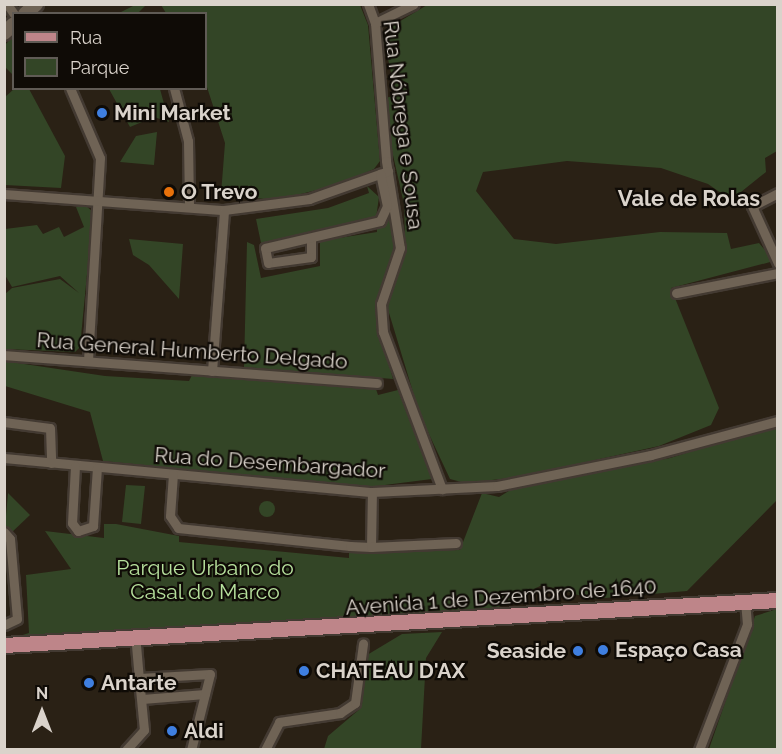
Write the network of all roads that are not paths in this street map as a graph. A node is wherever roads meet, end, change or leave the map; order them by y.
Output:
1 (368, 4) edge
2 (414, 4) edge
3 (375, 23) junction
4 (71, 90) edge
5 (175, 90) edge
6 (384, 172) junction
7 (777, 193) edge
8 (4, 194) edge
9 (100, 200) junction
10 (189, 207) junction
11 (224, 210) junction
12 (311, 238) junction
13 (777, 263) edge
14 (777, 273) edge
15 (676, 293) dead end
16 (4, 355) edge
17 (88, 361) junction
18 (212, 370) junction
19 (377, 383) dead end
20 (777, 421) edge
21 (4, 422) edge
22 (4, 458) edge
23 (51, 463) junction
24 (75, 466) junction
25 (97, 468) junction
26 (173, 474) junction
27 (442, 489) junction
28 (372, 492) junction
29 (4, 532) edge
30 (456, 543) dead end
31 (370, 547) junction
32 (8, 577) edge
33 (777, 600) edge
34 (745, 602) junction
35 (4, 625) edge
36 (226, 635) junction
37 (363, 644) dead end
38 (4, 645) edge
39 (136, 645) junction
40 (4, 654) edge
41 (139, 678) junction
42 (205, 694) junction
43 (142, 699) junction
44 (126, 750) edge
45 (191, 750) edge
46 (265, 750) edge
47 (699, 750) edge

1 - 3 street, Rua Nóbrega e Sousa
2 - 3 street
3 - 6 street, Rua Nóbrega e Sousa
4 - 9 street
5 - 10 street
6 - 11 street
6 - 12 street
6 - 27 street, Rua Nóbrega e Sousa
7 - 13 street
8 - 9 street
9 - 10 street
9 - 17 street
10 - 11 street
11 - 18 street
12 - 12 street
14 - 15 street
16 - 17 street, Rua General Humberto Delgado
17 - 18 street, Rua General Humberto Delgado
18 - 19 street, Rua General Humberto Delgado
20 - 27 street, Rua do Desembargador
21 - 23 street
22 - 23 street, Rua do Desembargador
23 - 24 street, Rua do Desembargador
24 - 25 street, Rua do Desembargador
24 - 25 street
25 - 26 street, Rua do Desembargador
26 - 28 street, Rua do Desembargador
26 - 31 street
27 - 28 street, Rua do Desembargador
28 - 31 street
29 - 32 street
30 - 31 street
32 - 35 street
33 - 34 main road, Avenida 1 de Dezembro de 1640
34 - 36 main road, Avenida 1 de Dezembro de 1640
34 - 47 street
36 - 38 main road, Avenida 1 de Dezembro de 1640
36 - 39 main road, Avenida 1 de Dezembro de 1640
37 - 46 street
39 - 40 main road, Avenida 1 de Dezembro de 1640
39 - 41 street
41 - 42 street
41 - 43 street
42 - 43 street
42 - 45 street
43 - 44 street

